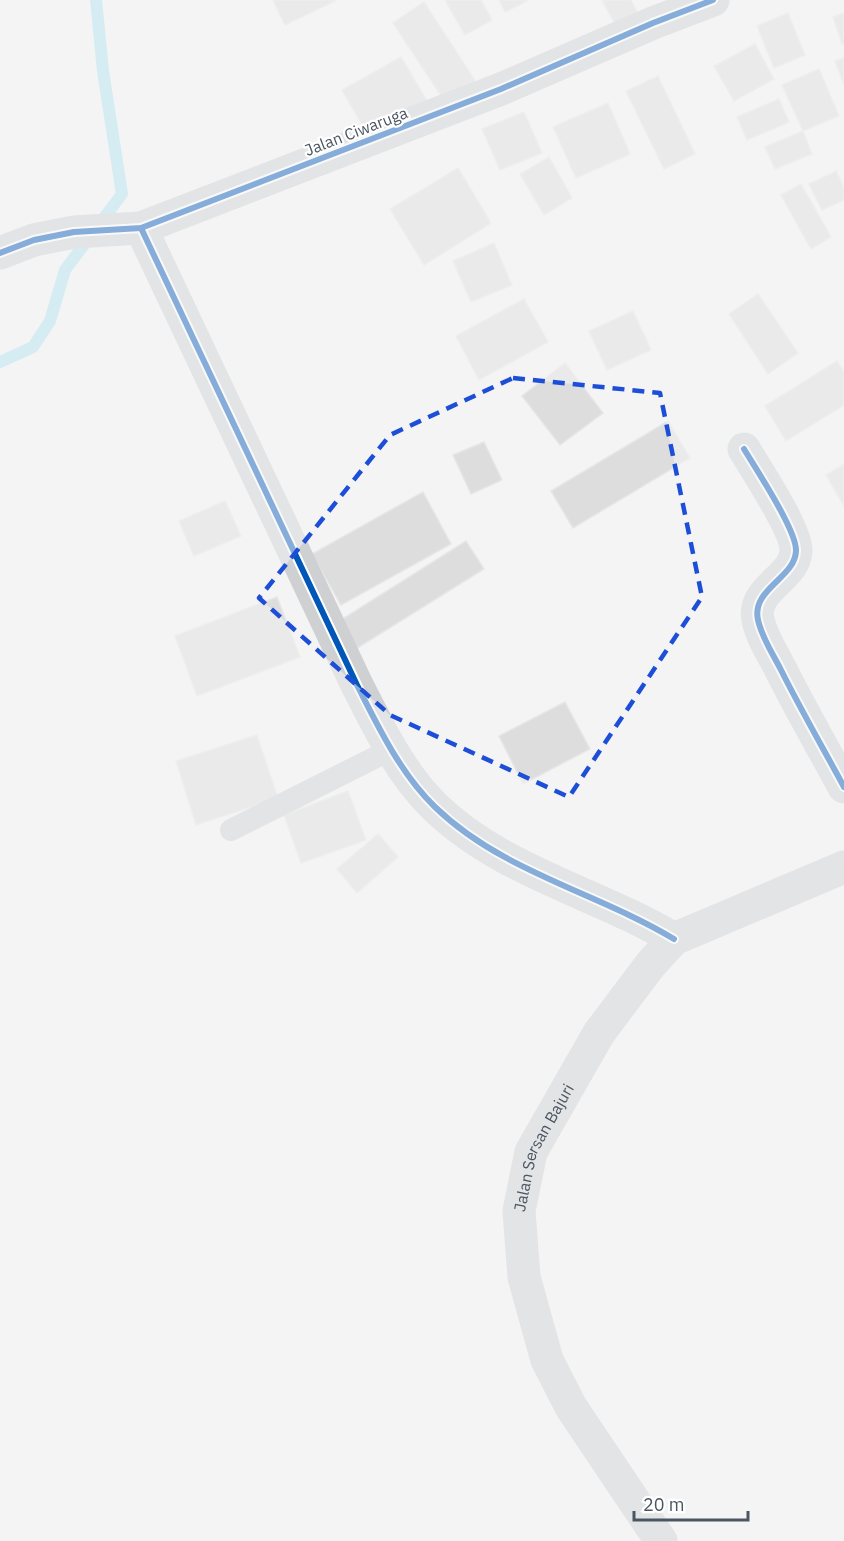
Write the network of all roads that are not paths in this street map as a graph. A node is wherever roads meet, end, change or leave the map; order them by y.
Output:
1 (713, 0) edge
2 (141, 228) junction
3 (0, 254) edge
4 (744, 449) dead end
5 (390, 750) junction
6 (844, 787) edge
7 (231, 830) dead end
8 (844, 867) edge
9 (674, 939) junction
10 (661, 1541) edge

1 - 2 street, Jalan Ciwaruga
2 - 3 street, Jalan Ciwaruga
2 - 5 street
4 - 6 street
5 - 7 lane
5 - 9 street
8 - 9 main road, Jalan Sersan Bajuri
9 - 10 main road, Jalan Sersan Bajuri

